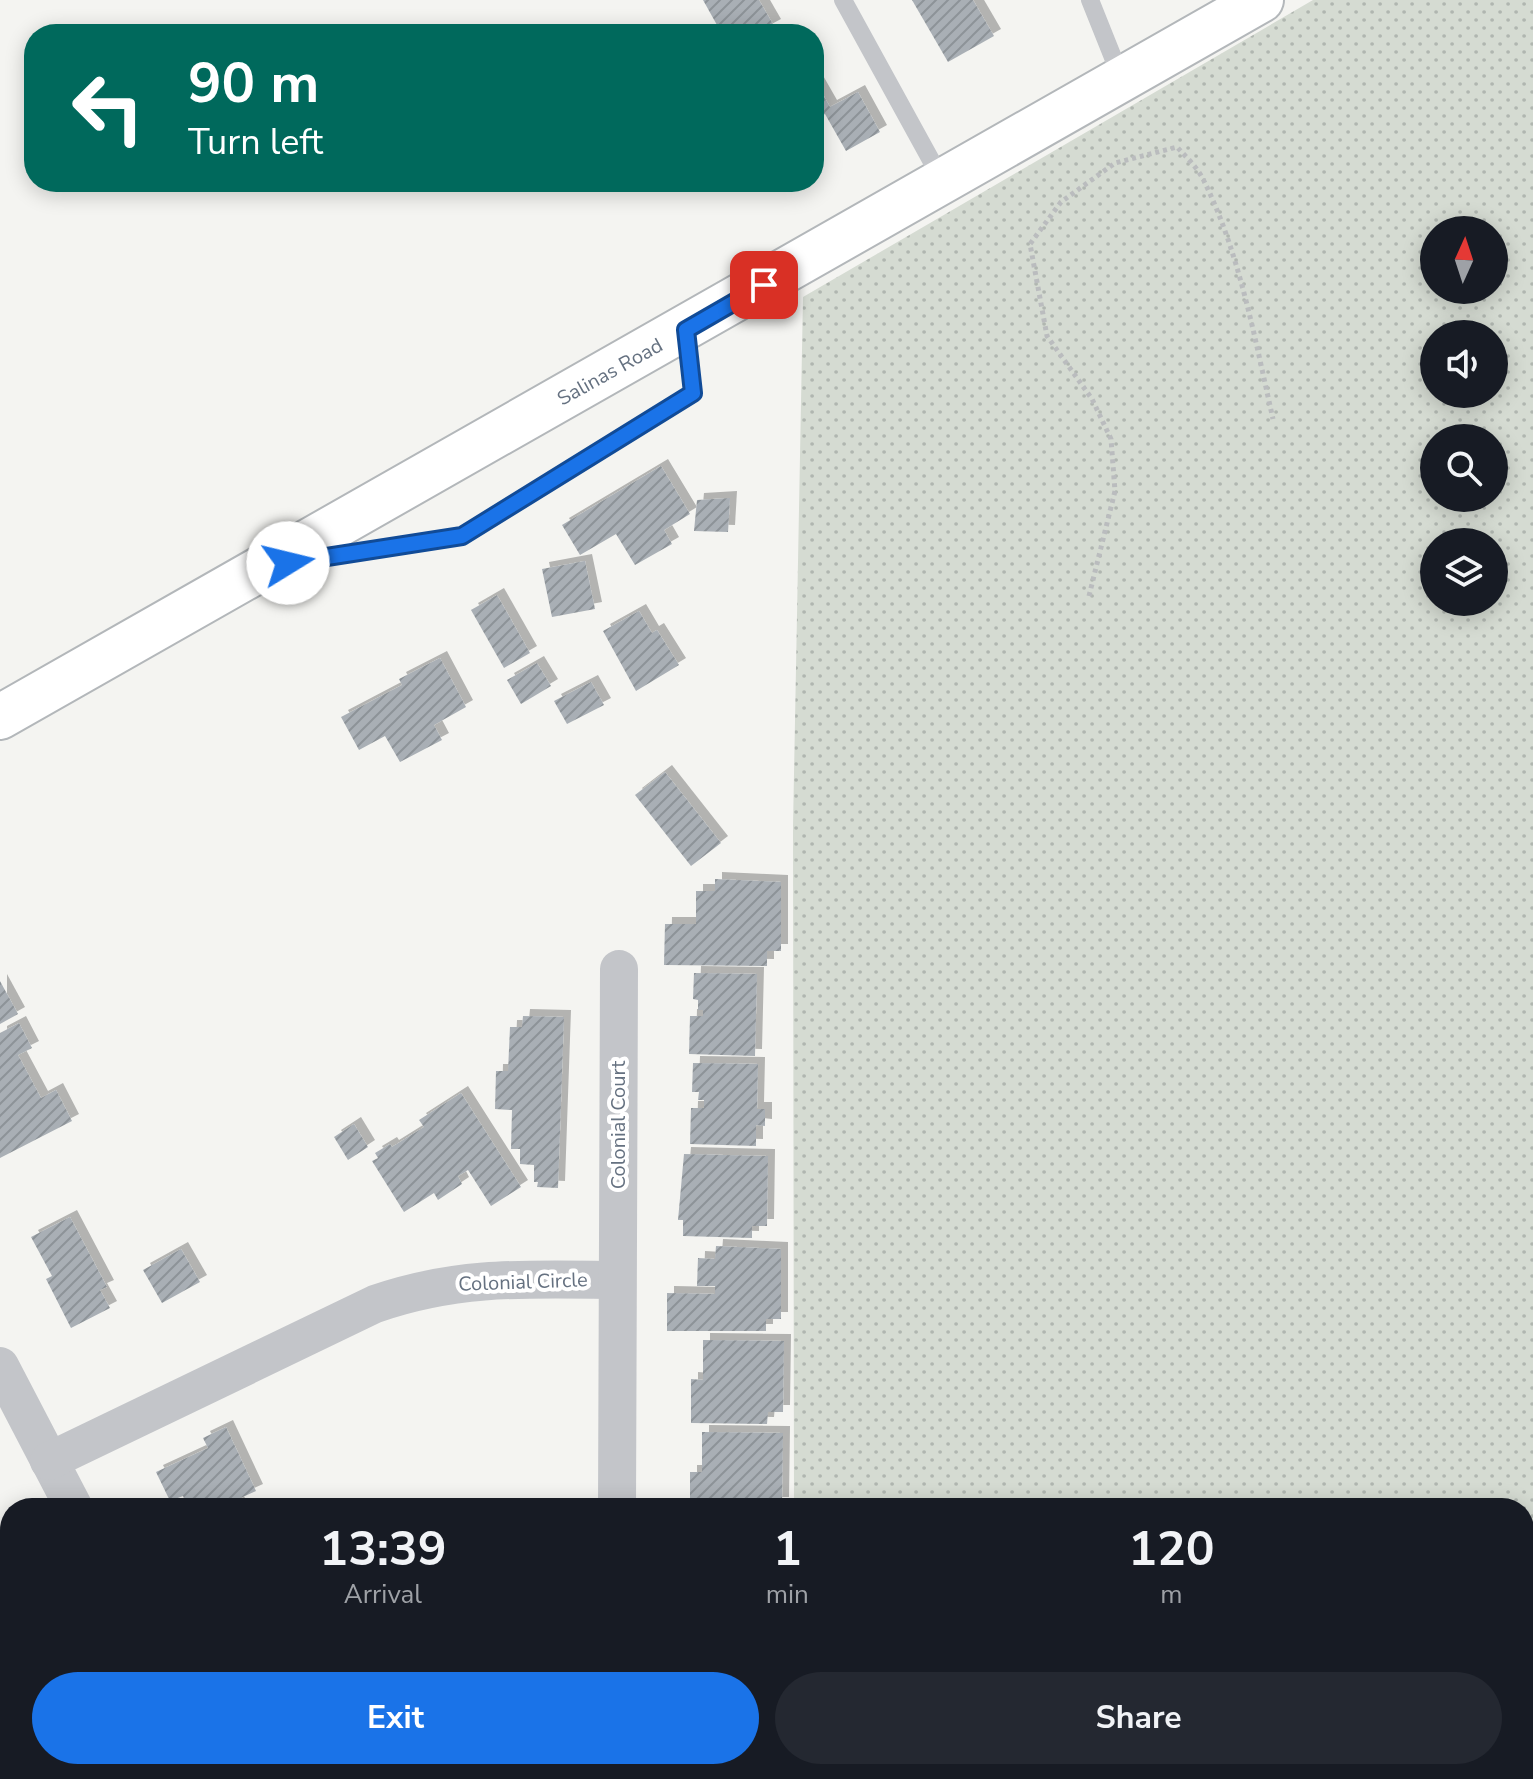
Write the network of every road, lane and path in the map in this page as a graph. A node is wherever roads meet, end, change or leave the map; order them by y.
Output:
1 (843, 0) edge
2 (1090, 0) edge
3 (1261, 0) edge
4 (1122, 80) junction
5 (943, 182) junction
6 (686, 330) junction
7 (1273, 419) dead end
8 (259, 568) junction
9 (1089, 596) dead end
10 (0, 717) edge
11 (619, 969) dead end
12 (616, 1280) junction
13 (0, 1366) edge
14 (49, 1461) junction
15 (69, 1498) edge
16 (617, 1498) edge

1 - 5 lane
2 - 4 lane
3 - 4 main road, Salinas Road
4 - 5 main road, Salinas Road
5 - 6 main road, Salinas Road
6 - 8 main road, Salinas Road
6 - 8 lane
7 - 9 path
8 - 10 main road, Salinas Road
11 - 12 street, Colonial Court
12 - 14 street, Colonial Circle
12 - 16 street, Colonial Circle
13 - 14 street
14 - 15 street

